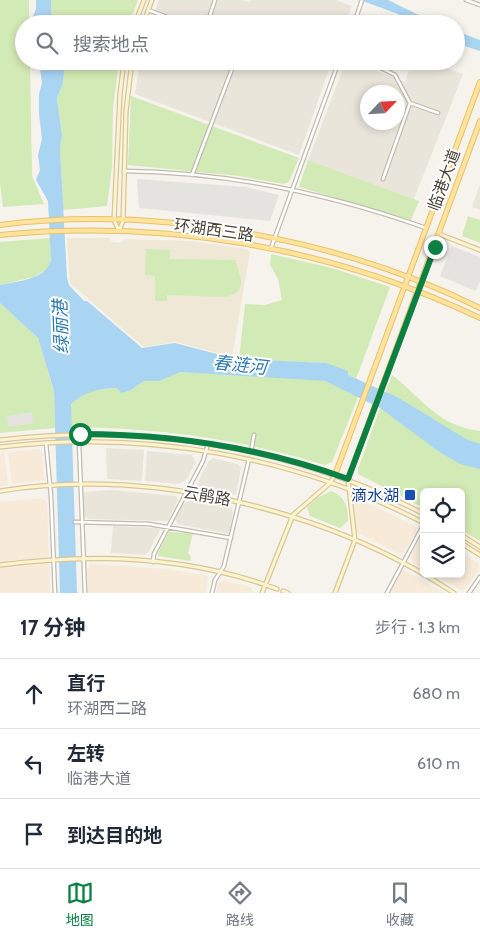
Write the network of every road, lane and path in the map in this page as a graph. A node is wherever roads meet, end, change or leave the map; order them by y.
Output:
1 (144, 0) edge
2 (152, 0) edge
3 (215, 0) edge
4 (466, 0) edge
5 (362, 1) edge
6 (480, 5) edge
7 (148, 10) junction
8 (138, 15) edge
9 (146, 15) edge
10 (162, 15) edge
11 (210, 15) edge
12 (357, 15) edge
13 (123, 70) edge
14 (131, 70) edge
15 (232, 70) edge
16 (336, 70) edge
17 (385, 70) edge
18 (480, 82) edge
19 (410, 103) junction
20 (438, 113) dead end
21 (480, 121) edge
22 (124, 171) junction
23 (192, 176) junction
24 (384, 179) dead end
25 (292, 190) junction
26 (114, 220) junction
27 (123, 221) junction
28 (0, 225) edge
29 (426, 228) junction
30 (119, 231) junction
31 (439, 234) junction
32 (0, 235) edge
33 (276, 240) junction
34 (271, 248) junction
35 (480, 250) edge
36 (408, 276) junction
37 (422, 281) junction
38 (405, 285) junction
39 (419, 291) junction
40 (480, 308) edge
41 (480, 318) edge
42 (254, 435) dead end
43 (0, 440) edge
44 (79, 441) junction
45 (46, 442) junction
46 (208, 444) junction
47 (0, 447) edge
48 (207, 451) junction
49 (251, 452) junction
50 (249, 459) junction
51 (335, 474) junction
52 (348, 479) junction
53 (330, 483) junction
54 (49, 486) junction
55 (81, 486) junction
56 (348, 490) junction
57 (0, 491) edge
58 (187, 493) junction
59 (239, 502) junction
60 (420, 512) edge
61 (293, 515) junction
62 (420, 521) edge
63 (75, 522) dead end
64 (82, 522) junction
65 (167, 527) junction
66 (420, 530) edge
67 (231, 538) junction
68 (465, 538) edge
69 (355, 540) junction
70 (465, 546) edge
71 (480, 547) edge
72 (480, 555) edge
73 (56, 558) junction
74 (84, 558) junction
75 (153, 562) junction
76 (402, 563) junction
77 (0, 564) edge
78 (219, 572) junction
79 (480, 577) edge
80 (265, 584) junction
81 (278, 589) dead end
82 (283, 591) dead end
83 (55, 593) edge
84 (85, 593) edge
85 (212, 593) edge
86 (262, 593) edge
87 (288, 593) edge
88 (335, 593) edge
89 (387, 593) edge
90 (454, 593) edge
91 (469, 593) edge

1 - 8 main road
2 - 7 main road
3 - 11 street
4 - 6 street
5 - 12 street
7 - 9 main road
7 - 10 street
13 - 26 main road
14 - 22 main road
15 - 23 street
16 - 25 street
17 - 19 street
18 - 29 main road, 临港大道
19 - 20 street
19 - 24 street
21 - 31 main road, 临港大道
22 - 23 street
22 - 27 main road
23 - 25 street
25 - 29 street
25 - 33 street
26 - 27 main road, 环湖西三路
26 - 28 main road, 环湖西三路
26 - 30 main road
27 - 30 main road
27 - 33 main road, 环湖西三路
29 - 36 main road, 临港大道
30 - 32 main road, 环湖西三路
30 - 34 main road, 环湖西三路
31 - 35 main road
31 - 37 main road, 临港大道
33 - 34 street
33 - 36 main road, 环湖西三路
34 - 38 main road, 环湖西三路
36 - 37 main road, 环湖西三路
36 - 38 main road, 临港大道
37 - 39 main road, 临港大道
37 - 40 main road, 环湖西三路
38 - 39 main road, 环湖西三路
38 - 51 main road, 临港大道
39 - 41 main road, 环湖西三路
39 - 52 main road, 临港大道
42 - 49 street
43 - 46 main road
44 - 45 main road
44 - 48 main road
44 - 55 street
45 - 47 main road
45 - 54 street
46 - 48 street
46 - 49 main road
48 - 50 main road
48 - 58 street
49 - 51 main road
50 - 53 main road
50 - 59 street
51 - 52 main road
51 - 53 main road
52 - 56 main road
52 - 60 main road
53 - 56 main road
53 - 61 main road
54 - 55 main road, 云鹃路
54 - 57 main road, 云鹃路
54 - 73 street
55 - 58 main road, 云鹃路
55 - 64 street
56 - 62 main road
56 - 69 main road
58 - 59 main road, 云鹃路
58 - 65 street
59 - 61 main road, 云鹃路
59 - 67 street
61 - 69 main road, 云鹃路
61 - 80 main road
63 - 64 street
64 - 65 street
64 - 74 street
65 - 67 street
65 - 75 street
66 - 76 street
67 - 78 street
68 - 71 main road
69 - 76 main road, 云鹃路
69 - 88 main road
70 - 72 main road
73 - 74 main road
73 - 77 main road
73 - 83 street
74 - 75 main road
74 - 84 street
75 - 78 main road
76 - 89 street
76 - 90 main road, 云鹃路
78 - 80 main road
78 - 85 street
79 - 91 street
80 - 81 main road
80 - 86 main road
82 - 87 main road

